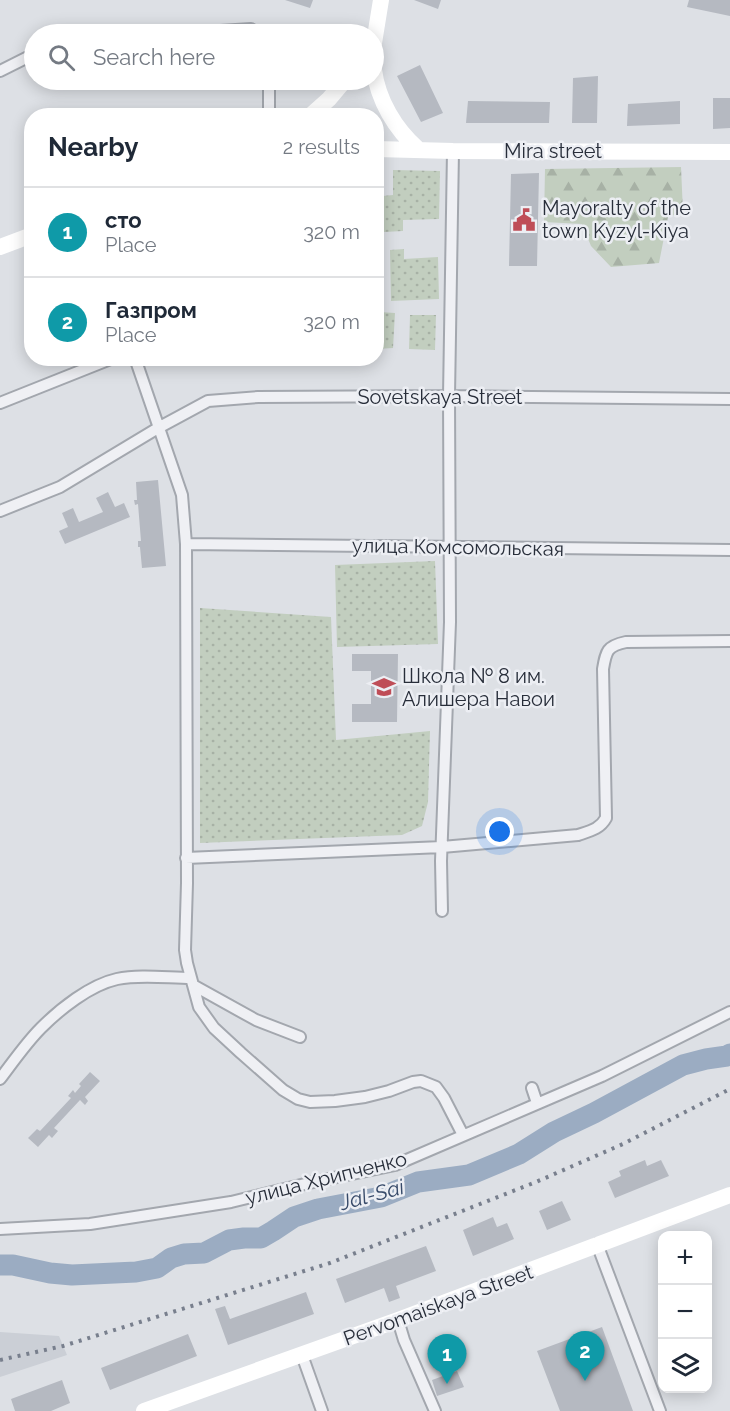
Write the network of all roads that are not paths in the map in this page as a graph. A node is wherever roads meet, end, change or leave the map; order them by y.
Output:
1 (380, 0) edge
2 (372, 24) edge
3 (377, 24) edge
4 (24, 59) edge
5 (0, 71) edge
6 (269, 90) edge
7 (337, 90) edge
8 (378, 90) edge
9 (269, 108) edge
10 (319, 108) edge
11 (384, 148) edge
12 (418, 150) junction
13 (453, 151) junction
14 (730, 152) edge
15 (24, 238) edge
16 (0, 247) edge
17 (93, 366) edge
18 (138, 366) edge
19 (449, 396) junction
20 (730, 399) edge
21 (0, 403) edge
22 (158, 428) junction
23 (0, 511) edge
24 (186, 544) junction
25 (450, 547) junction
26 (730, 550) edge
27 (730, 641) edge
28 (441, 847) junction
29 (186, 858) junction
30 (442, 911) dead end
31 (192, 981) junction
32 (730, 1012) edge
33 (300, 1038) dead end
34 (0, 1078) edge
35 (532, 1088) dead end
36 (537, 1103) junction
37 (463, 1135) junction
38 (730, 1195) edge
39 (0, 1229) edge
40 (597, 1245) junction
41 (398, 1320) junction
42 (302, 1355) junction
43 (144, 1411) edge
44 (322, 1411) edge
45 (435, 1411) edge
46 (660, 1411) edge

1 - 2 main road
1 - 3 main road
4 - 5 street
6 - 9 street
7 - 10 main road
8 - 12 main road
11 - 12 main road, Mira street
12 - 13 main road, Mira street
13 - 14 main road, Mira street
13 - 19 street
15 - 16 main road
17 - 21 street
18 - 22 street
19 - 20 street, Sovetskaya Street
19 - 22 street, Sovetskaya Street
19 - 25 street
22 - 23 street, Sovetskaya Street
22 - 24 street
24 - 25 street, улица Комсомольская
24 - 29 street
25 - 26 street, улица Комсомольская
25 - 28 street
27 - 28 street
28 - 29 street
28 - 30 street
29 - 31 street
31 - 33 street
31 - 34 street
31 - 37 street
32 - 36 street, улица Хрипченко
35 - 36 street
36 - 37 street, улица Хрипченко
37 - 39 street, улица Хрипченко
38 - 40 main road, Pervomaiskaya Street
40 - 41 main road, Pervomaiskaya Street
40 - 46 street
41 - 42 main road, Pervomaiskaya Street
41 - 45 street
42 - 43 main road, Pervomaiskaya Street
42 - 44 street

